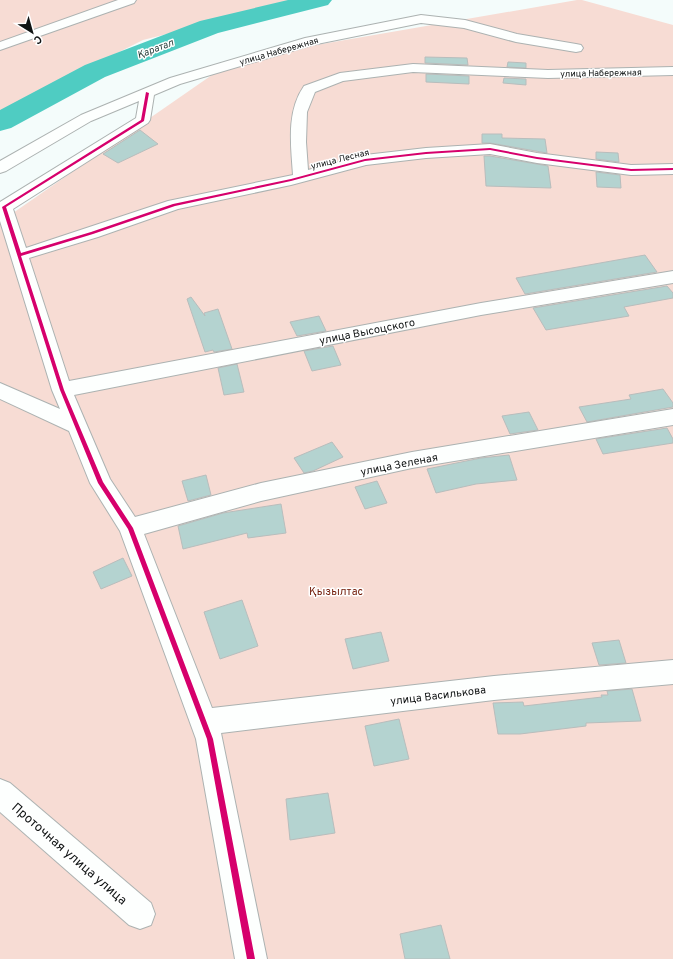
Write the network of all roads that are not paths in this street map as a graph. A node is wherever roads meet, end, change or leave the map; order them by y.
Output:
1 (130, 0) edge
2 (0, 46) edge
3 (576, 48) dead end
4 (673, 71) edge
5 (148, 92) junction
6 (0, 168) edge
7 (673, 169) edge
8 (301, 177) junction
9 (20, 255) junction
10 (673, 277) edge
11 (0, 390) edge
12 (62, 390) junction
13 (673, 417) edge
14 (77, 426) junction
15 (130, 528) junction
16 (673, 672) edge
17 (203, 722) junction
18 (0, 792) edge
19 (140, 914) dead end
20 (251, 959) edge

1 - 2 street
3 - 5 street, улица Набережная
4 - 8 street, улица Набережная
5 - 6 street, улица Набережная
5 - 9 street
7 - 8 street, улица Лесная
8 - 9 street, улица Лесная
9 - 12 street
10 - 12 street, улица Высоцского
11 - 14 street
12 - 14 street
13 - 15 street, улица Зеленая
14 - 15 street
15 - 17 street
16 - 17 street, улица Василькова
17 - 20 street
18 - 19 street, Проточная улица улица

